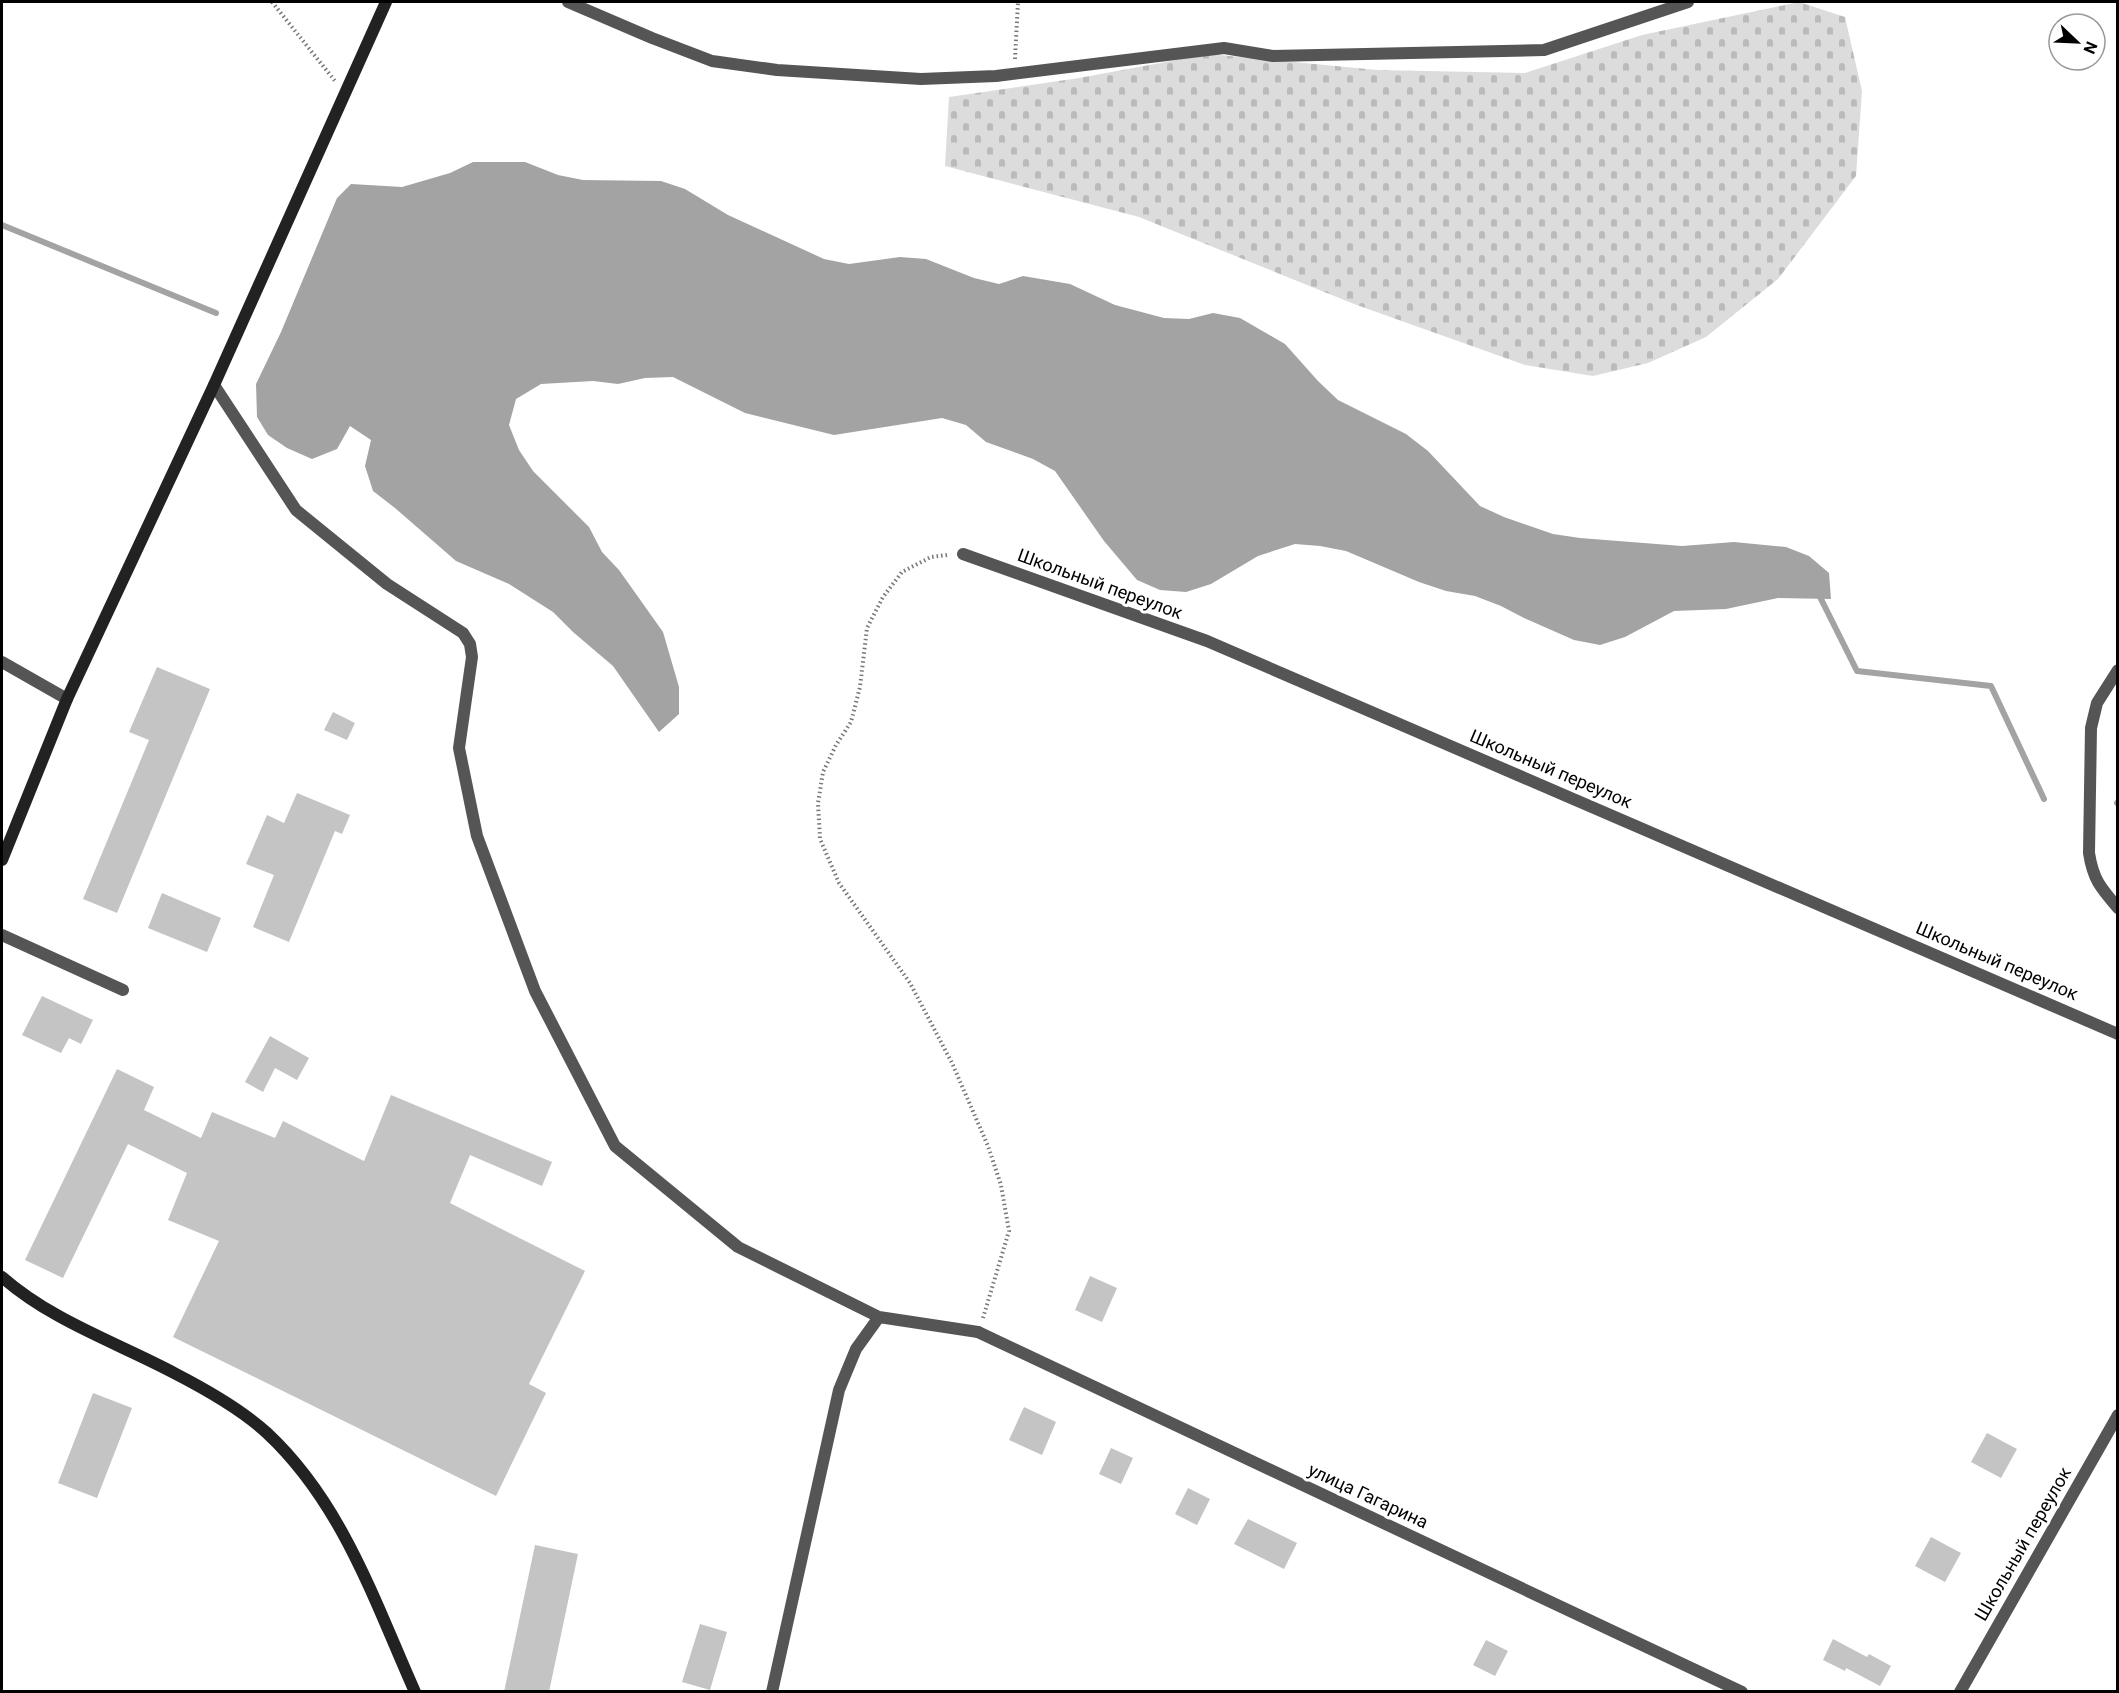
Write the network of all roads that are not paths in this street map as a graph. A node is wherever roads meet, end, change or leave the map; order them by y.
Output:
1 (386, 2) edge
2 (568, 2) edge
3 (1688, 2) edge
4 (214, 384) junction
5 (963, 554) road end
6 (2, 662) edge
7 (2118, 670) edge
8 (67, 699) junction
9 (2, 860) edge
10 (2118, 908) edge
11 (2, 935) edge
12 (123, 990) dead end
13 (2118, 1034) edge
14 (2, 1277) edge
15 (879, 1317) junction
16 (2118, 1415) edge
17 (415, 1692) edge
18 (772, 1692) edge
19 (1742, 1692) edge
20 (1960, 1692) edge

1 - 4 street
2 - 3 street
4 - 8 street
4 - 15 street, улица Гагарина
5 - 13 street, Школьный переулок
6 - 8 street
7 - 10 street
8 - 9 street
11 - 12 street
14 - 17 street
15 - 18 street
15 - 19 street, улица Гагарина
16 - 20 street, Школьный переулок

